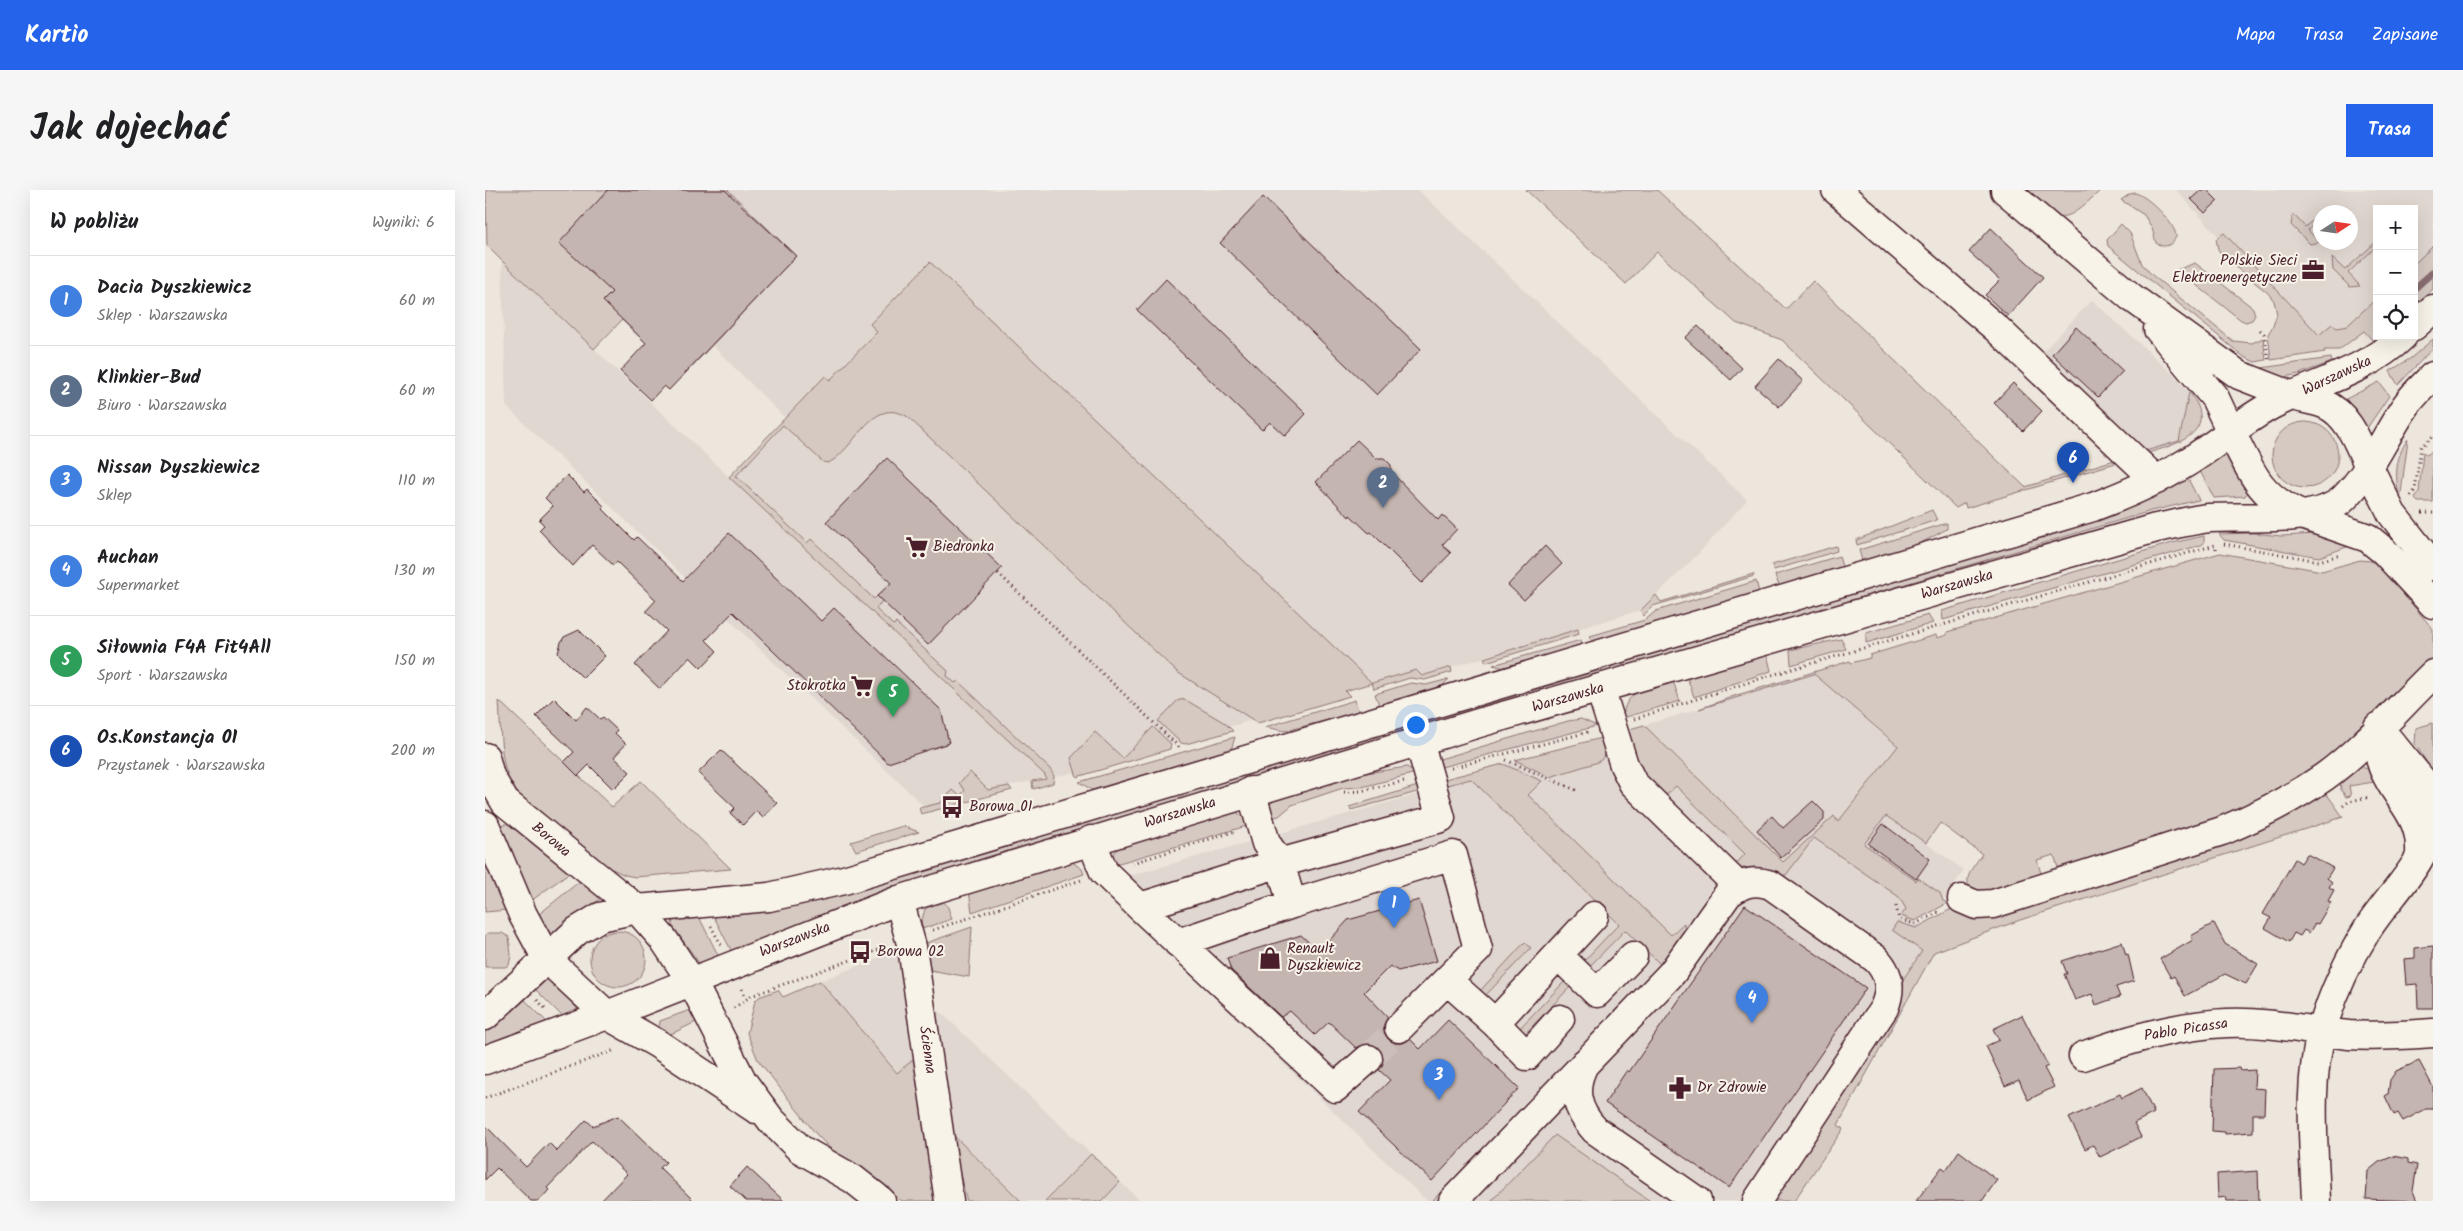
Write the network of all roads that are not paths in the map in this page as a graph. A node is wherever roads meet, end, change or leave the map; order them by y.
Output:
1 (1836, 190) edge
2 (2005, 190) edge
3 (2131, 297) junction
4 (2433, 309) edge
5 (2418, 322) edge
6 (2398, 340) edge
7 (2433, 376) edge
8 (2293, 396) junction
9 (2231, 432) junction
10 (2369, 467) junction
11 (2156, 480) junction
12 (2299, 514) junction
13 (2433, 566) edge
14 (2433, 604) edge
15 (2433, 674) edge
16 (1600, 688) junction
17 (2378, 727) junction
18 (1419, 741) junction
19 (485, 757) edge
20 (1251, 791) junction
21 (2433, 807) edge
22 (1441, 818) junction
23 (2433, 820) edge
24 (485, 825) edge
25 (1091, 840) junction
26 (1453, 855) junction
27 (2420, 856) junction
28 (1279, 863) junction
29 (1738, 886) junction
30 (1962, 899) road end
31 (899, 900) junction
32 (1292, 904) junction
33 (1140, 907) junction
34 (637, 909) junction
35 (1594, 916) dead end
36 (1178, 943) junction
37 (1558, 955) junction
38 (1633, 956) dead end
39 (547, 959) junction
40 (1447, 980) junction
41 (692, 982) junction
42 (607, 1015) junction
43 (485, 1016) edge
44 (1560, 1019) dead end
45 (1495, 1023) junction
46 (1399, 1028) tunnel mouth
47 (2322, 1031) junction
48 (2433, 1033) edge
49 (2083, 1056) dead end
50 (485, 1060) edge
51 (1368, 1060) tunnel mouth
52 (1585, 1063) junction
53 (771, 1120) junction
54 (881, 1201) edge
55 (949, 1201) edge
56 (1453, 1201) edge
57 (1697, 1201) edge
58 (1757, 1201) edge
59 (2317, 1201) edge

1 - 11 main road
2 - 3 main road
3 - 8 main road
3 - 9 main road
4 - 5 main road
6 - 8 main road, Warszawska
7 - 10 main road
8 - 9 main road
8 - 10 main road
9 - 11 main road
9 - 12 main road
10 - 12 main road
10 - 13 main road
11 - 34 main road
12 - 14 main road, Warszawska
12 - 16 main road, Warszawska
15 - 17 main road
16 - 18 main road, Warszawska
16 - 29 main road
17 - 21 main road
17 - 27 main road
17 - 30 main road
18 - 20 main road, Warszawska
18 - 22 main road
19 - 34 main road, Borowa
20 - 25 main road, Warszawska
20 - 28 main road
22 - 26 main road
22 - 28 main road
23 - 27 main road
24 - 39 main road
25 - 31 main road, Warszawska
25 - 33 main road
26 - 32 main road
26 - 40 main road
27 - 47 main road
28 - 32 main road
28 - 33 main road
29 - 52 main road
29 - 58 main road
31 - 41 main road, Warszawska
31 - 55 main road, Ścienna
32 - 36 main road
33 - 36 main road
34 - 39 main road
34 - 41 main road, Borowa
35 - 37 main road
36 - 51 main road
37 - 38 main road
37 - 45 main road
39 - 42 main road
39 - 43 main road
40 - 45 main road
40 - 46 main road
41 - 42 main road, Warszawska
41 - 53 main road, Borowa
42 - 50 main road
42 - 53 main road
44 - 45 main road
47 - 48 main road, Pablo Picassa
47 - 49 main road, Pablo Picassa
47 - 59 main road
52 - 56 main road
52 - 57 main road
53 - 54 main road

